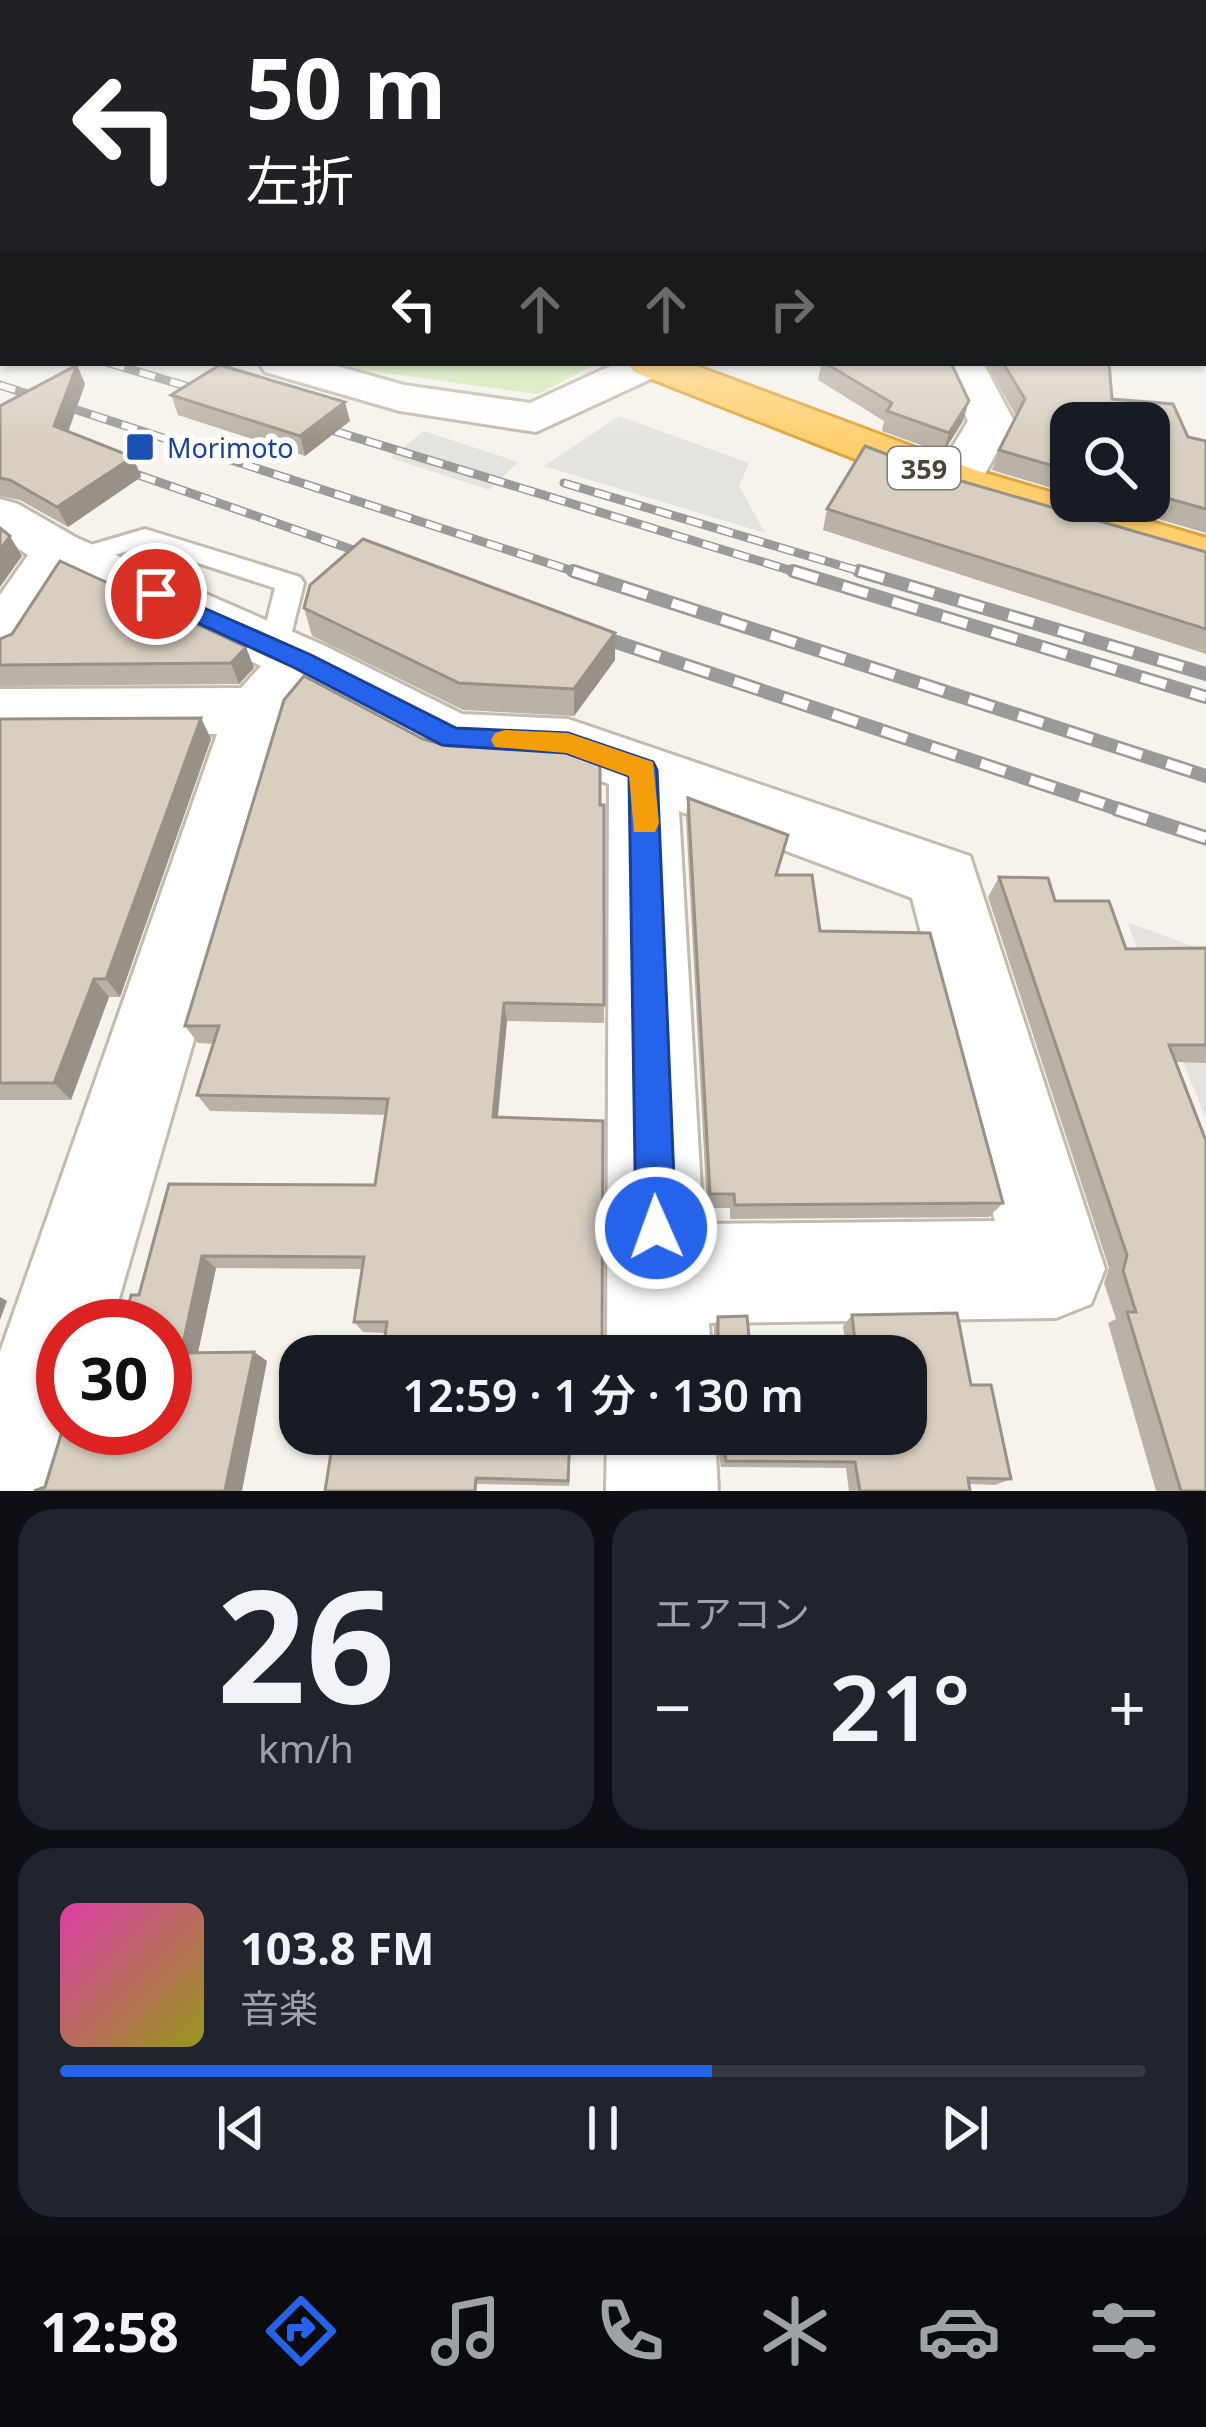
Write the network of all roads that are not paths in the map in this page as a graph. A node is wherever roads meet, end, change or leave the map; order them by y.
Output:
1 (290, 366) edge
2 (644, 366) edge
3 (658, 366) edge
4 (964, 366) edge
5 (957, 481) junction
6 (0, 515) edge
7 (68, 554) junction
8 (1206, 555) edge
9 (0, 639) edge
10 (278, 673) junction
11 (0, 712) edge
12 (643, 770) junction
13 (657, 1274) junction
14 (658, 1335) edge
15 (661, 1455) edge
16 (7, 1491) edge
17 (662, 1491) edge

1 - 2 street
3 - 5 highway, 359
4 - 5 street
5 - 8 highway, 359
6 - 7 street
7 - 9 street
7 - 10 street
10 - 11 street
10 - 12 street
10 - 16 street
12 - 13 street
12 - 13 street
13 - 14 street
15 - 17 street

